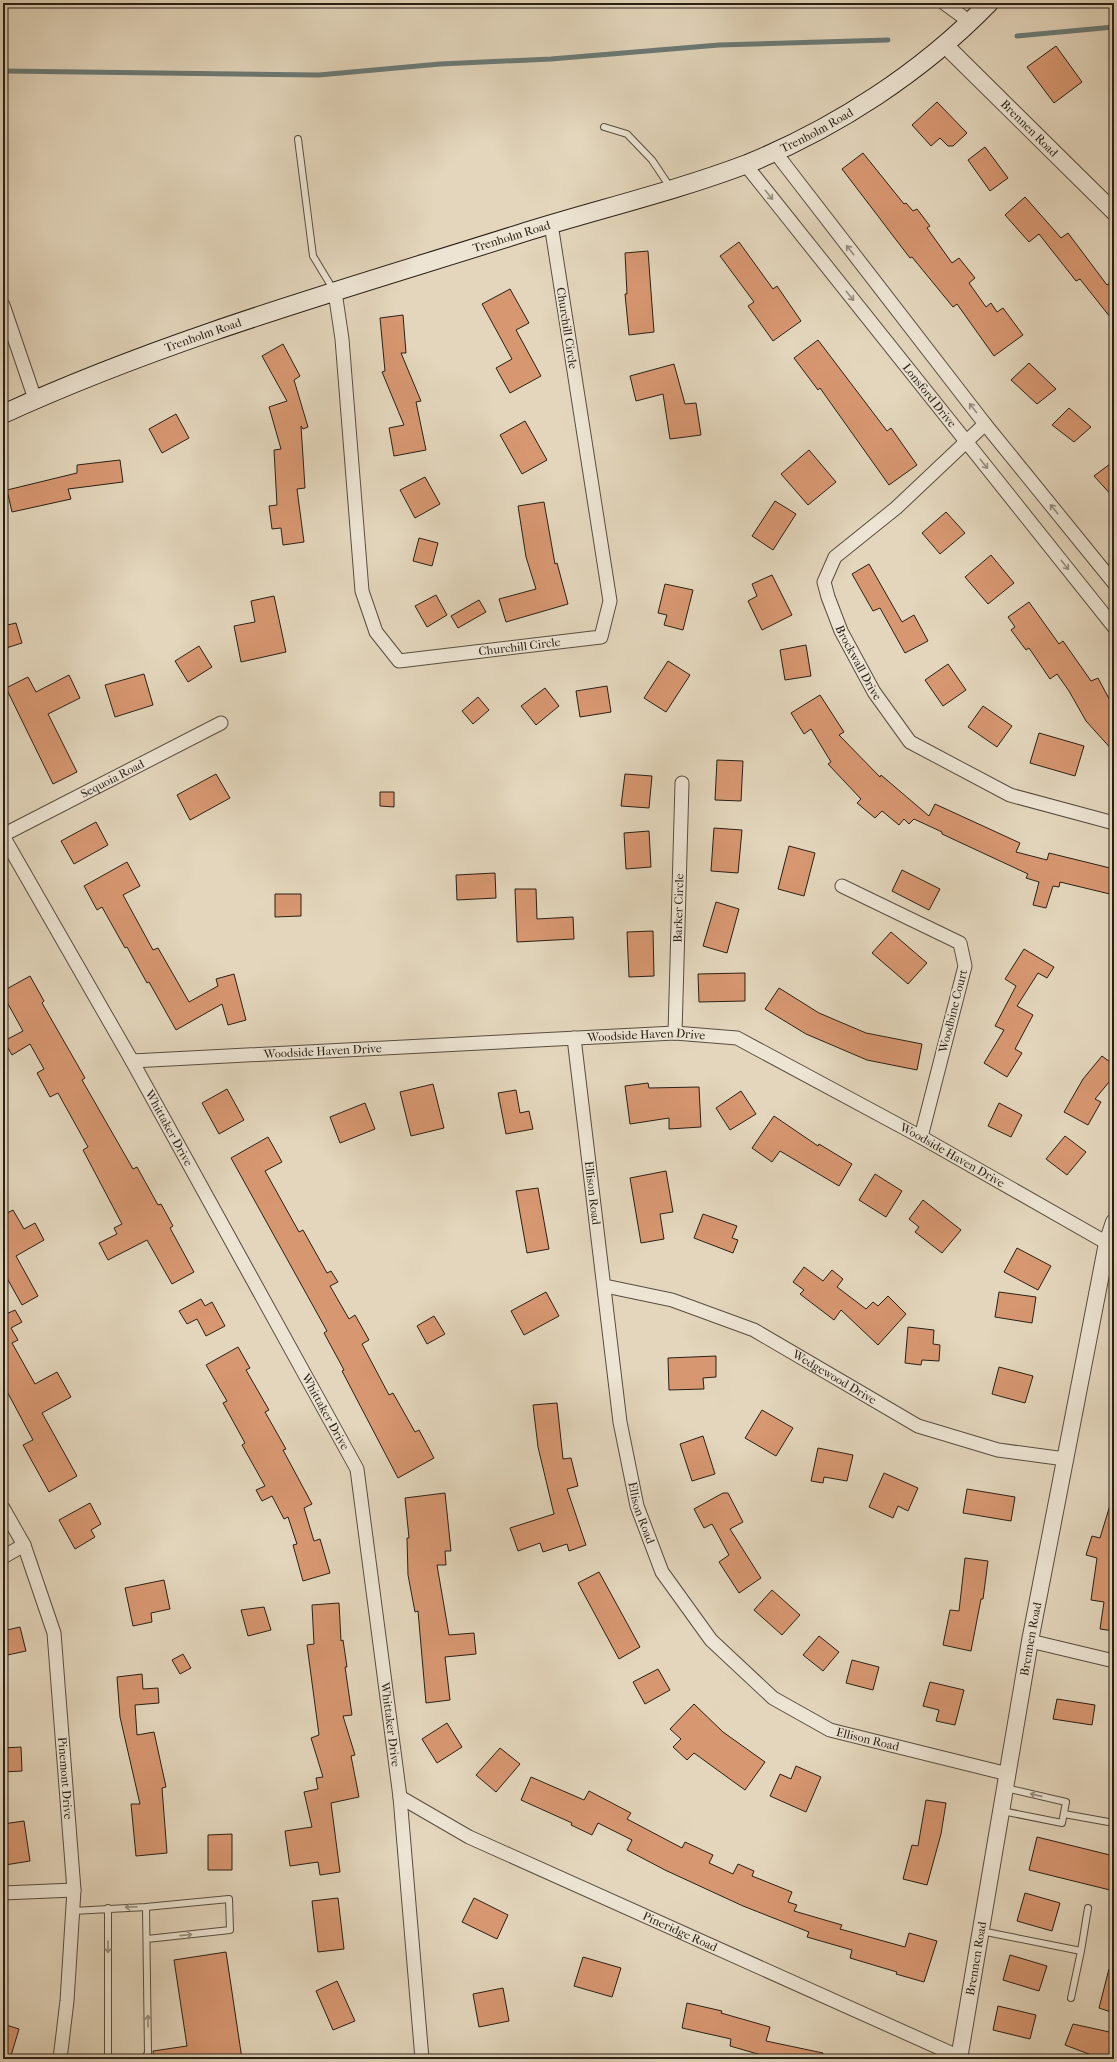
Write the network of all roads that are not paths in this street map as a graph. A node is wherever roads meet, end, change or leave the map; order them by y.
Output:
1 (944, 3) edge
2 (988, 3) edge
3 (970, 22) junction
4 (944, 44) junction
5 (604, 127) dead end
6 (298, 139) dead end
7 (775, 152) junction
8 (745, 164) junction
9 (671, 188) junction
10 (1114, 212) edge
11 (551, 224) junction
12 (335, 292) junction
13 (3, 305) edge
14 (35, 399) junction
15 (3, 414) edge
16 (985, 424) junction
17 (966, 442) junction
18 (1114, 583) edge
19 (1114, 627) edge
20 (221, 723) dead end
21 (682, 783) dead end
22 (1114, 823) edge
23 (3, 836) edge
24 (842, 886) dead end
25 (675, 1033) junction
26 (574, 1038) junction
27 (132, 1061) junction
28 (921, 1137) junction
29 (1114, 1222) edge
30 (1107, 1243) junction
31 (606, 1286) junction
32 (1065, 1458) junction
33 (3, 1508) edge
34 (24, 1545) junction
35 (3, 1557) edge
36 (1030, 1641) junction
37 (1114, 1661) edge
38 (1007, 1781) junction
39 (400, 1797) junction
40 (1002, 1811) junction
41 (1064, 1814) junction
42 (1114, 1823) edge
43 (74, 1890) junction
44 (3, 1893) edge
45 (146, 1907) junction
46 (108, 1908) junction
47 (1088, 1908) dead end
48 (73, 1911) junction
49 (981, 1931) junction
50 (147, 1939) junction
51 (1081, 1951) junction
52 (1071, 1998) dead end
53 (60, 2059) edge
54 (108, 2059) edge
55 (144, 2059) edge
56 (422, 2059) edge
57 (960, 2059) edge

1 - 3 street
2 - 3 main road, Trenholm Road
3 - 4 main road, Trenholm Road
4 - 7 main road, Trenholm Road
4 - 10 street, Brennen Road
5 - 9 lane
6 - 12 lane
7 - 8 main road, Trenholm Road
16 -> 7 street
8 - 9 main road, Trenholm Road
8 -> 17 street, Lonsford Drive
9 - 11 main road, Trenholm Road
11 - 12 main road, Trenholm Road
11 - 12 street, Churchill Circle
12 - 14 main road, Trenholm Road
13 - 14 street
14 - 15 main road, Trenholm Road
16 - 17 street, Brockwall Drive
18 -> 16 street
17 -> 19 street, Lonsford Drive
17 - 22 street, Brockwall Drive
20 - 23 street, Sequoia Road
21 - 25 street, Barker Circle
23 - 27 street, Whittaker Drive
24 - 28 street, Woodbine Court
25 - 26 street, Woodside Haven Drive
25 - 28 street, Woodside Haven Drive
26 - 27 street, Woodside Haven Drive
26 - 31 street, Ellison Road
27 - 39 street, Whittaker Drive
28 - 30 street, Woodside Haven Drive
29 - 30 street, Brennen Road
30 - 32 street, Brennen Road
31 - 32 street, Wedgewood Drive
31 - 38 street, Ellison Road
32 - 36 street, Brennen Road
33 - 34 street, Pinemont Drive
34 - 35 street
34 - 43 street, Pinemont Drive
36 - 37 street
36 - 38 street, Brennen Road
38 - 40 street, Brennen Road
41 -> 38 lane
39 - 56 street, Whittaker Drive
39 - 57 street, Pineridge Road
40 - 41 lane
40 - 49 street, Brennen Road
41 - 42 lane
43 - 44 street
43 - 48 street, Pinemont Drive
45 -> 46 lane
45 - 50 lane
50 -> 45 lane
46 - 48 lane
46 -> 54 lane
47 - 51 lane
48 - 53 street, Pinemont Drive
49 - 51 lane
49 - 57 street, Brennen Road
55 -> 50 lane
51 - 52 lane

